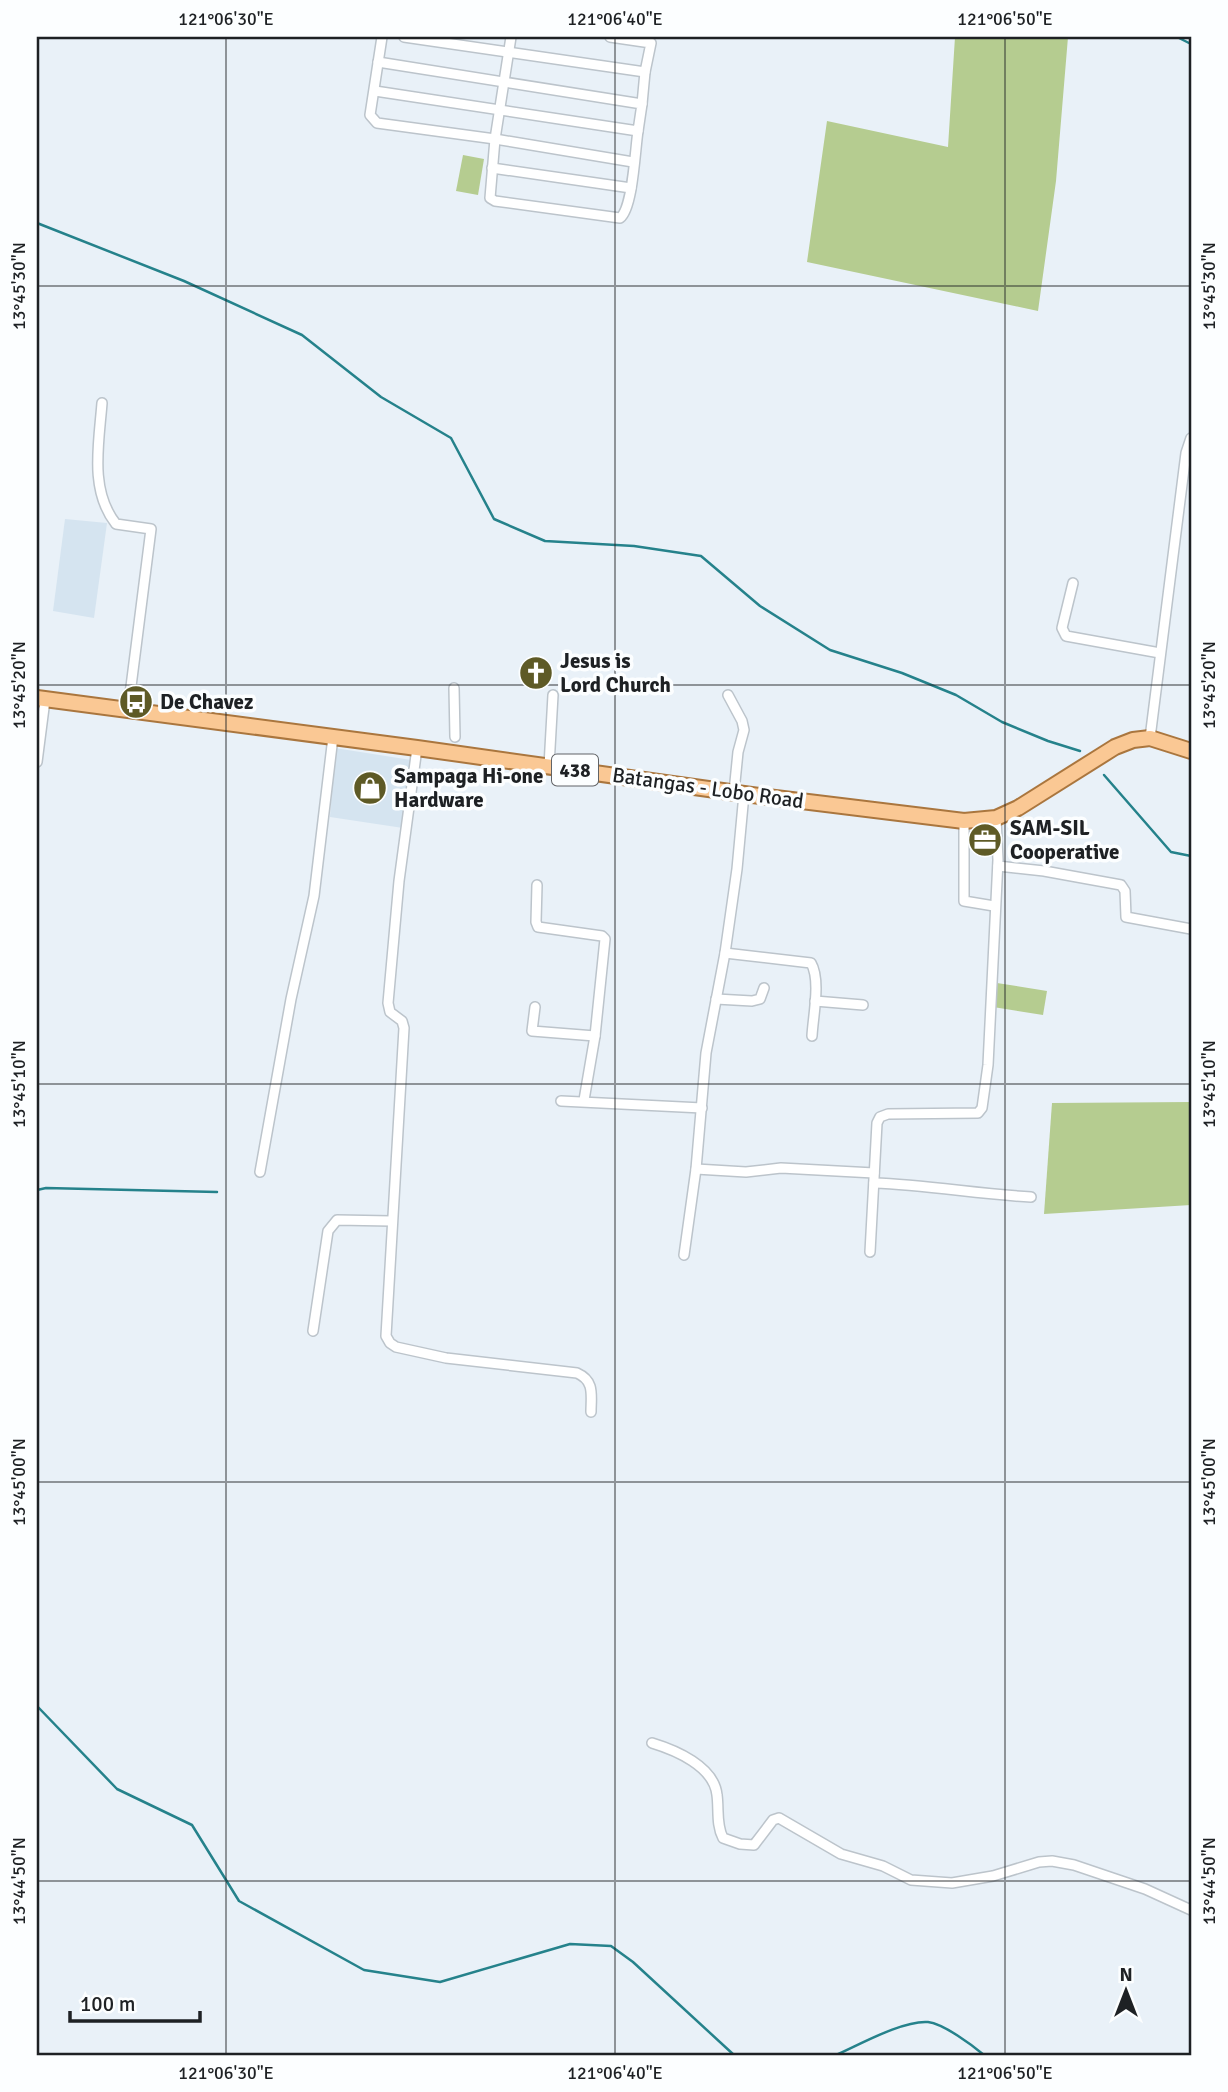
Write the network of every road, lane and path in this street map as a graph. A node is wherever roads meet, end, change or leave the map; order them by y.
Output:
1 (382, 37) edge
2 (404, 37) edge
3 (510, 37) edge
4 (610, 37) edge
5 (652, 40) edge
6 (509, 50) junction
7 (378, 62) junction
8 (645, 72) junction
9 (504, 80) junction
10 (374, 91) junction
11 (642, 104) junction
12 (500, 111) junction
13 (638, 131) junction
14 (495, 139) junction
15 (633, 162) junction
16 (492, 168) junction
17 (631, 188) junction
18 (102, 403) dead end
19 (1191, 438) edge
20 (1073, 583) dead end
21 (1160, 653) junction
22 (454, 688) dead end
23 (552, 695) dead end
24 (728, 695) dead end
25 (41, 699) edge
26 (128, 710) junction
27 (333, 737) junction
28 (1150, 738) junction
29 (454, 745) junction
30 (417, 748) junction
31 (1191, 751) edge
32 (37, 762) edge
33 (549, 766) junction
34 (739, 793) junction
35 (996, 818) junction
36 (964, 821) junction
37 (998, 866) junction
38 (537, 885) dead end
39 (994, 906) junction
40 (1191, 929) edge
41 (726, 953) junction
42 (764, 988) dead end
43 (716, 999) junction
44 (815, 1001) junction
45 (863, 1004) dead end
46 (535, 1007) dead end
47 (595, 1036) junction
48 (812, 1036) dead end
49 (584, 1100) junction
50 (561, 1101) dead end
51 (702, 1108) junction
52 (696, 1169) junction
53 (260, 1172) dead end
54 (874, 1178) junction
55 (1031, 1197) dead end
56 (391, 1221) junction
57 (870, 1252) dead end
58 (684, 1255) dead end
59 (313, 1331) dead end
60 (591, 1412) dead end
61 (652, 1743) dead end
62 (1191, 1910) edge

1 - 7 street
2 - 6 street
3 - 6 street
4 - 5 street
5 - 8 street
6 - 8 street
6 - 9 street
7 - 9 street
7 - 10 street
8 - 11 street
9 - 11 street
9 - 12 street
10 - 12 street
10 - 14 street
11 - 13 street
12 - 13 street
12 - 14 street
13 - 15 street
14 - 15 street
14 - 16 street
15 - 17 street
16 - 17 street
16 - 17 street
18 - 26 street
19 - 21 street
20 - 21 street
21 - 28 street
22 - 29 street
23 - 33 street
24 - 34 street
25 - 26 main road, Batangas - Lobo Road / 438
25 - 32 street
26 - 27 main road, Batangas - Lobo Road / 438
27 - 30 main road, Batangas - Lobo Road / 438
27 - 53 street
28 - 31 main road
28 - 35 main road, Batangas - Lobo Road / 438
29 - 30 main road, Batangas - Lobo Road / 438
29 - 33 main road, Batangas - Lobo Road / 438
30 - 56 street
33 - 34 main road, Batangas - Lobo Road / 438
34 - 36 main road, Batangas - Lobo Road / 438
34 - 41 street
35 - 36 main road, Batangas - Lobo Road / 438
35 - 37 street
36 - 39 street
37 - 39 street
37 - 40 street
38 - 47 street
39 - 54 street
41 - 43 street
41 - 44 street
42 - 43 street
43 - 51 street
44 - 45 street
44 - 48 street
46 - 47 street
47 - 49 street
49 - 50 street
49 - 51 street
51 - 52 street
52 - 54 street
52 - 58 street
54 - 55 street
54 - 57 street
56 - 59 street
56 - 60 street
61 - 62 street

